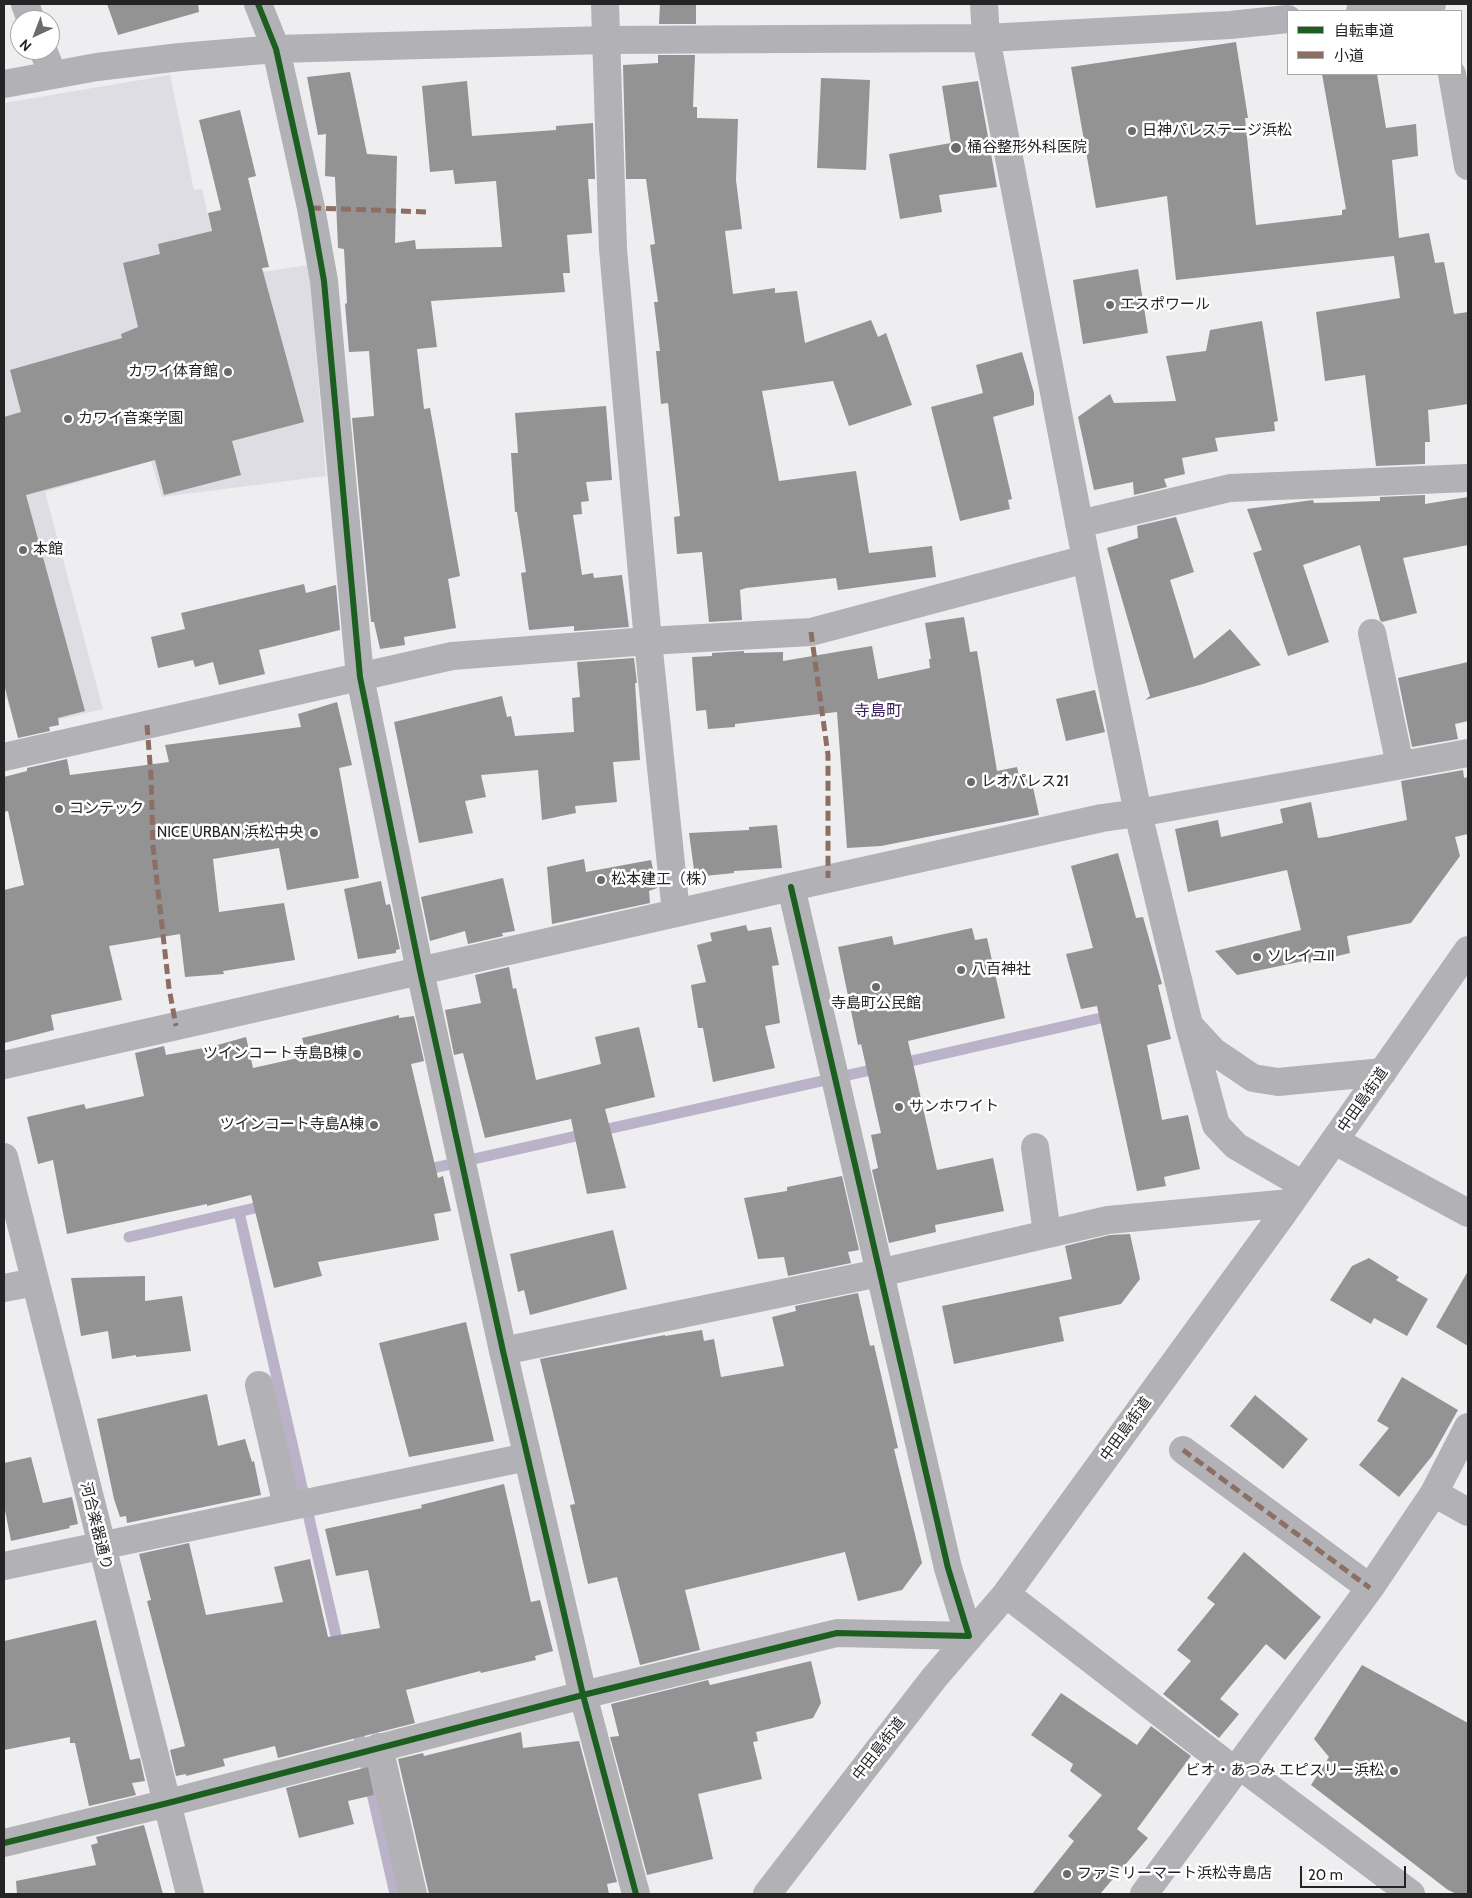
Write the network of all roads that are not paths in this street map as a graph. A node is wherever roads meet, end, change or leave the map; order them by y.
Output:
1 (258, 4) edge
2 (605, 4) edge
3 (984, 4) edge
4 (1432, 4) edge
5 (1370, 10) edge
6 (1229, 14) edge
7 (1287, 19) edge
8 (986, 38) junction
9 (606, 40) junction
10 (276, 49) junction
11 (48, 62) edge
12 (1452, 75) edge
13 (4, 84) edge
14 (1468, 166) edge
15 (1468, 478) edge
16 (1079, 524) junction
17 (1086, 559) junction
18 (1372, 633) dead end
19 (648, 641) junction
20 (360, 677) junction
21 (1468, 753) edge
22 (4, 757) edge
23 (1400, 766) junction
24 (1138, 813) junction
25 (791, 886) junction
26 (676, 913) junction
27 (1468, 950) edge
28 (420, 971) junction
29 (1189, 1025) junction
30 (4, 1065) edge
31 (1383, 1072) junction
32 (1335, 1141) junction
33 (1035, 1147) dead end
34 (4, 1157) edge
35 (1297, 1194) junction
36 (1468, 1213) edge
37 (1047, 1234) junction
38 (879, 1272) junction
39 (35, 1282) junction
40 (4, 1288) edge
41 (503, 1351) junction
42 (259, 1385) dead end
43 (1468, 1427) edge
44 (1183, 1450) dead end
45 (527, 1457) junction
46 (1434, 1493) junction
47 (288, 1506) junction
48 (1468, 1512) edge
49 (101, 1545) junction
50 (4, 1566) edge
51 (1370, 1588) junction
52 (1006, 1594) junction
53 (968, 1636) junction
54 (583, 1695) junction
55 (378, 1748) junction
56 (1236, 1767) junction
57 (168, 1803) junction
58 (4, 1843) edge
59 (769, 1893) edge
60 (190, 1894) edge
61 (412, 1894) edge
62 (636, 1894) edge
63 (1144, 1894) edge
64 (1411, 1894) edge

1 - 10 street
2 - 9 street
3 - 8 street
4 - 5 street
6 - 7 street
6 - 8 street
8 - 9 street
8 - 16 street
9 - 10 street
9 - 19 street
10 - 11 street
10 - 20 street
11 - 13 street
12 - 14 street
15 - 16 street
16 - 17 street
17 - 19 street
17 - 24 street
18 - 23 street
19 - 20 street
19 - 26 street
20 - 22 street
20 - 28 street
21 - 23 street
23 - 24 street
24 - 25 street
24 - 29 street
25 - 26 street
25 - 38 street
26 - 28 street
27 - 31 street, 中田島街道
28 - 30 street
28 - 41 street
29 - 31 street
29 - 35 street
31 - 32 street, 中田島街道
32 - 35 street, 中田島街道
32 - 36 street
33 - 37 street
34 - 39 street, 河合楽器通り
35 - 37 street
35 - 52 street, 中田島街道
37 - 38 street
38 - 41 street
38 - 53 street
39 - 40 street
39 - 49 street, 河合楽器通り
41 - 45 street
42 - 47 street
43 - 46 street
44 - 51 street
45 - 47 street
45 - 54 street
46 - 48 street
46 - 51 street
47 - 49 street
49 - 50 street
49 - 57 street, 河合楽器通り
51 - 56 street
52 - 53 street, 中田島街道
52 - 56 street
53 - 54 street
53 - 59 street, 中田島街道
54 - 55 street
54 - 62 street
55 - 57 street
55 - 61 street
56 - 63 street
56 - 64 street
57 - 58 street
57 - 60 street, 河合楽器通り

